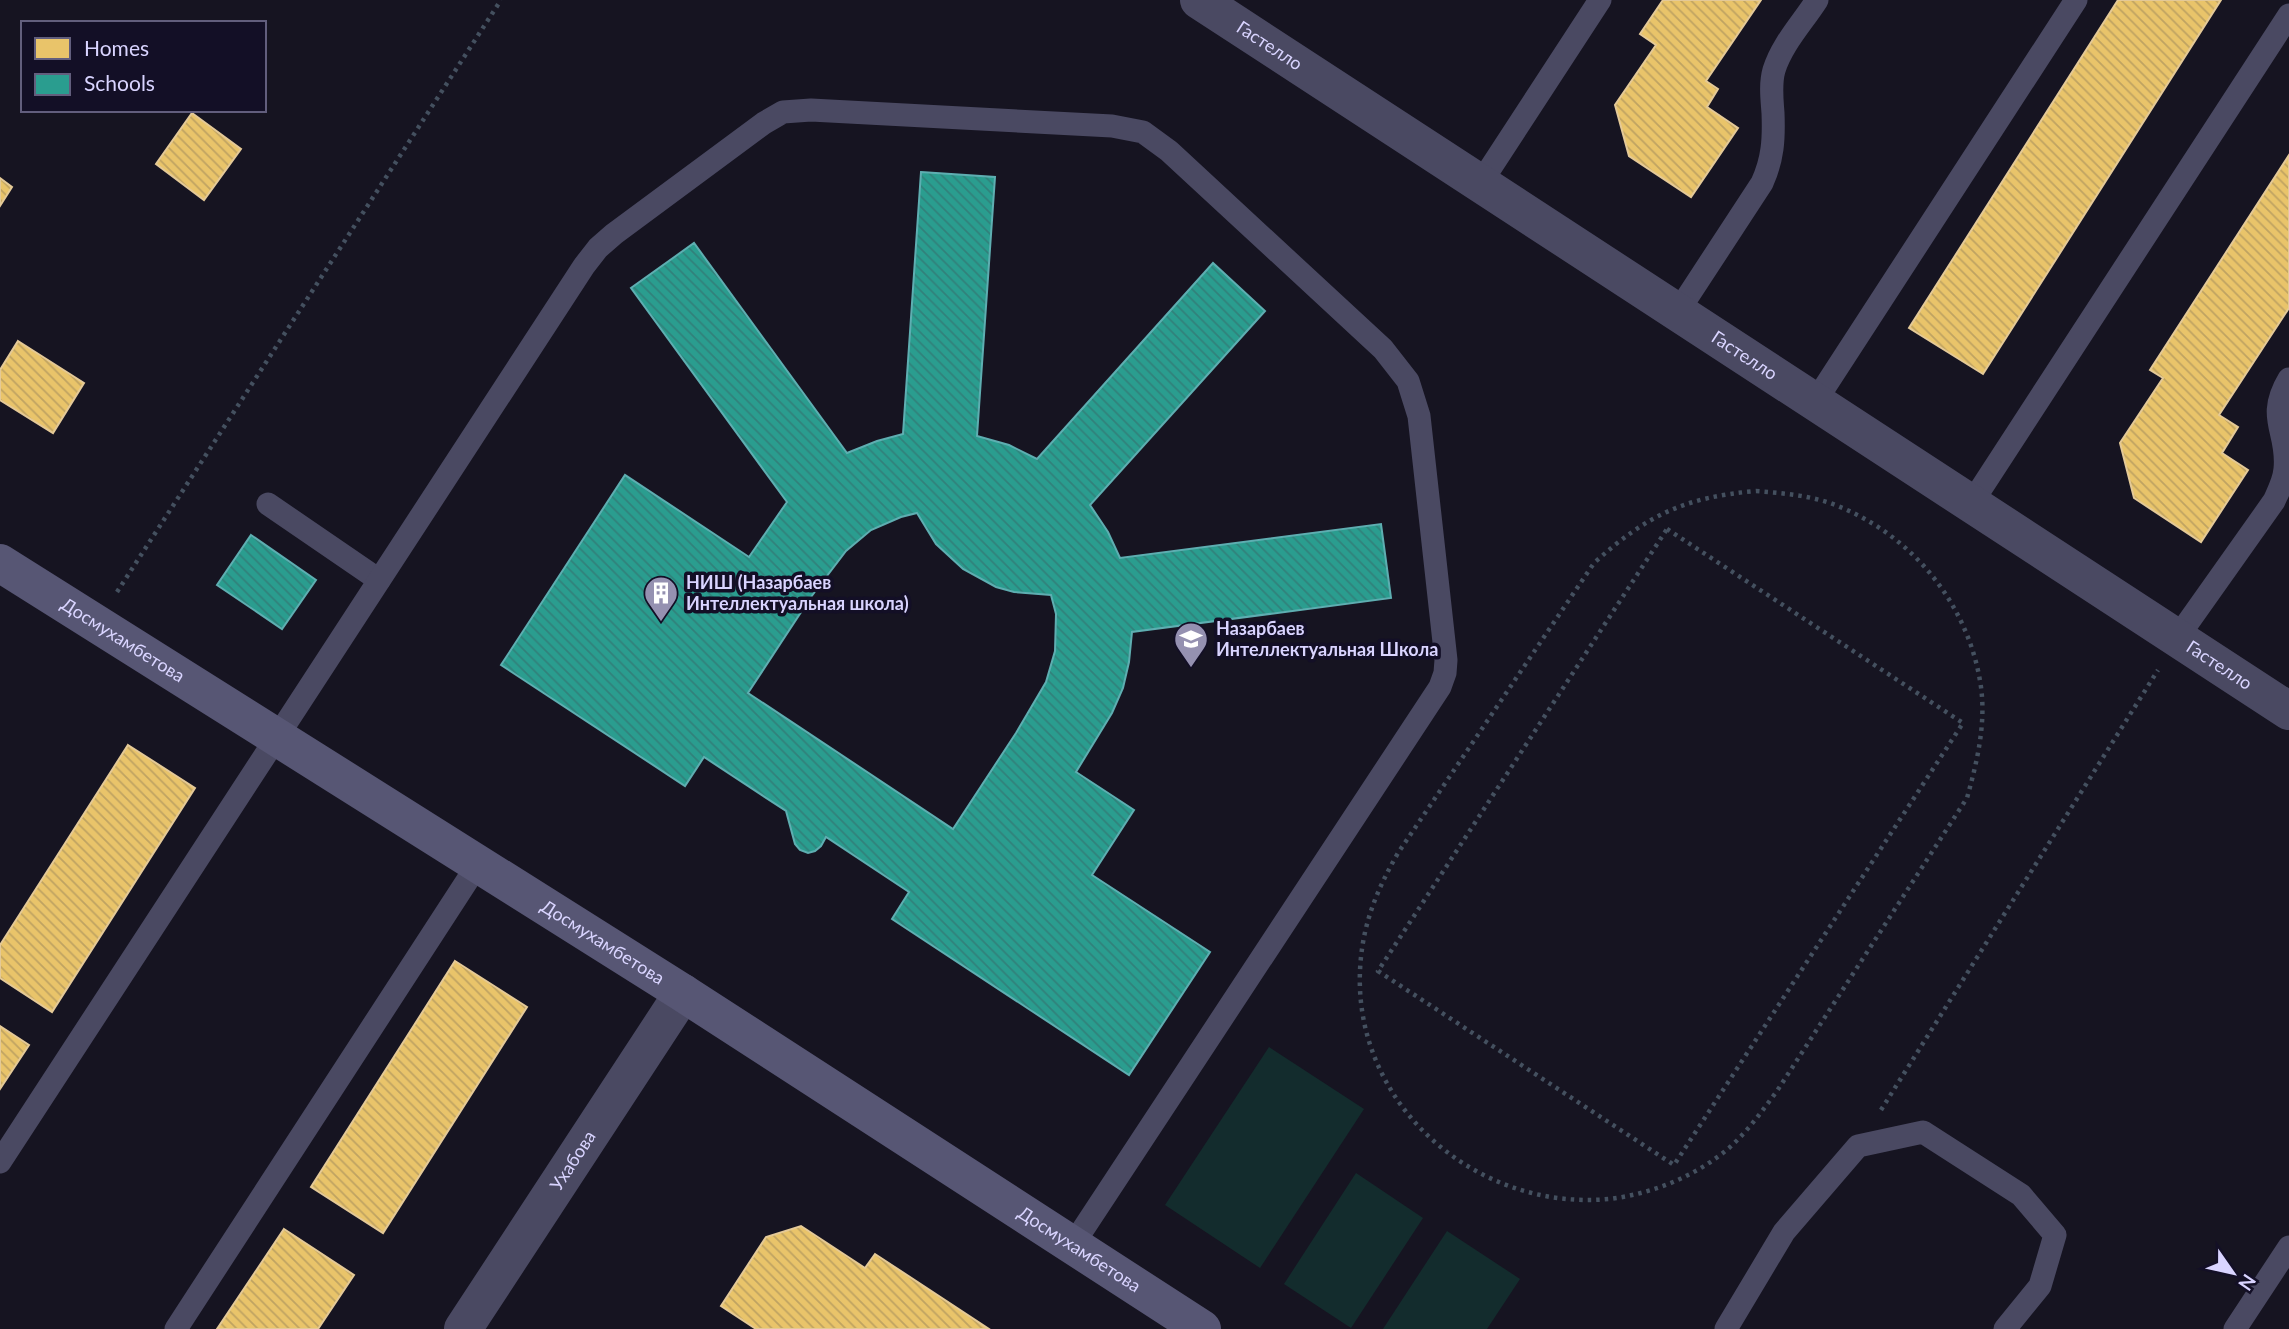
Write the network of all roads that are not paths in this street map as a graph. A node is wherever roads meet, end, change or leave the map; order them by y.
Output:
1 (1199, 0) edge
2 (1600, 0) edge
3 (1817, 0) edge
4 (2076, 0) edge
5 (2289, 15) edge
6 (1480, 184) junction
7 (1677, 313) junction
8 (2289, 379) edge
9 (1815, 402) junction
10 (1971, 503) junction
11 (268, 504) dead end
12 (0, 563) edge
13 (379, 580) junction
14 (2178, 638) junction
15 (2289, 711) edge
16 (277, 736) junction
17 (478, 864) junction
18 (683, 993) junction
19 (0, 1162) edge
20 (1072, 1246) junction
21 (2289, 1247) edge
22 (176, 1329) edge
23 (463, 1329) edge
24 (1202, 1329) edge
25 (1726, 1329) edge
26 (2005, 1329) edge
27 (2235, 1329) edge

1 - 6 street, Гастелло
2 - 6 lane
3 - 7 lane
4 - 9 lane
5 - 10 lane
6 - 7 street, Гастелло
7 - 9 street, Гастелло
8 - 14 lane
9 - 10 street, Гастелло
10 - 14 street, Гастелло
11 - 13 lane
12 - 16 street, Досмухамбетова
13 - 16 lane
13 - 20 lane
14 - 15 street, Гастелло
16 - 17 street, Досмухамбетова
16 - 19 lane
17 - 18 street, Досмухамбетова
17 - 22 lane
18 - 20 street, Досмухамбетова
18 - 23 street, Ухабова
20 - 24 street, Досмухамбетова
21 - 27 lane
25 - 26 lane

